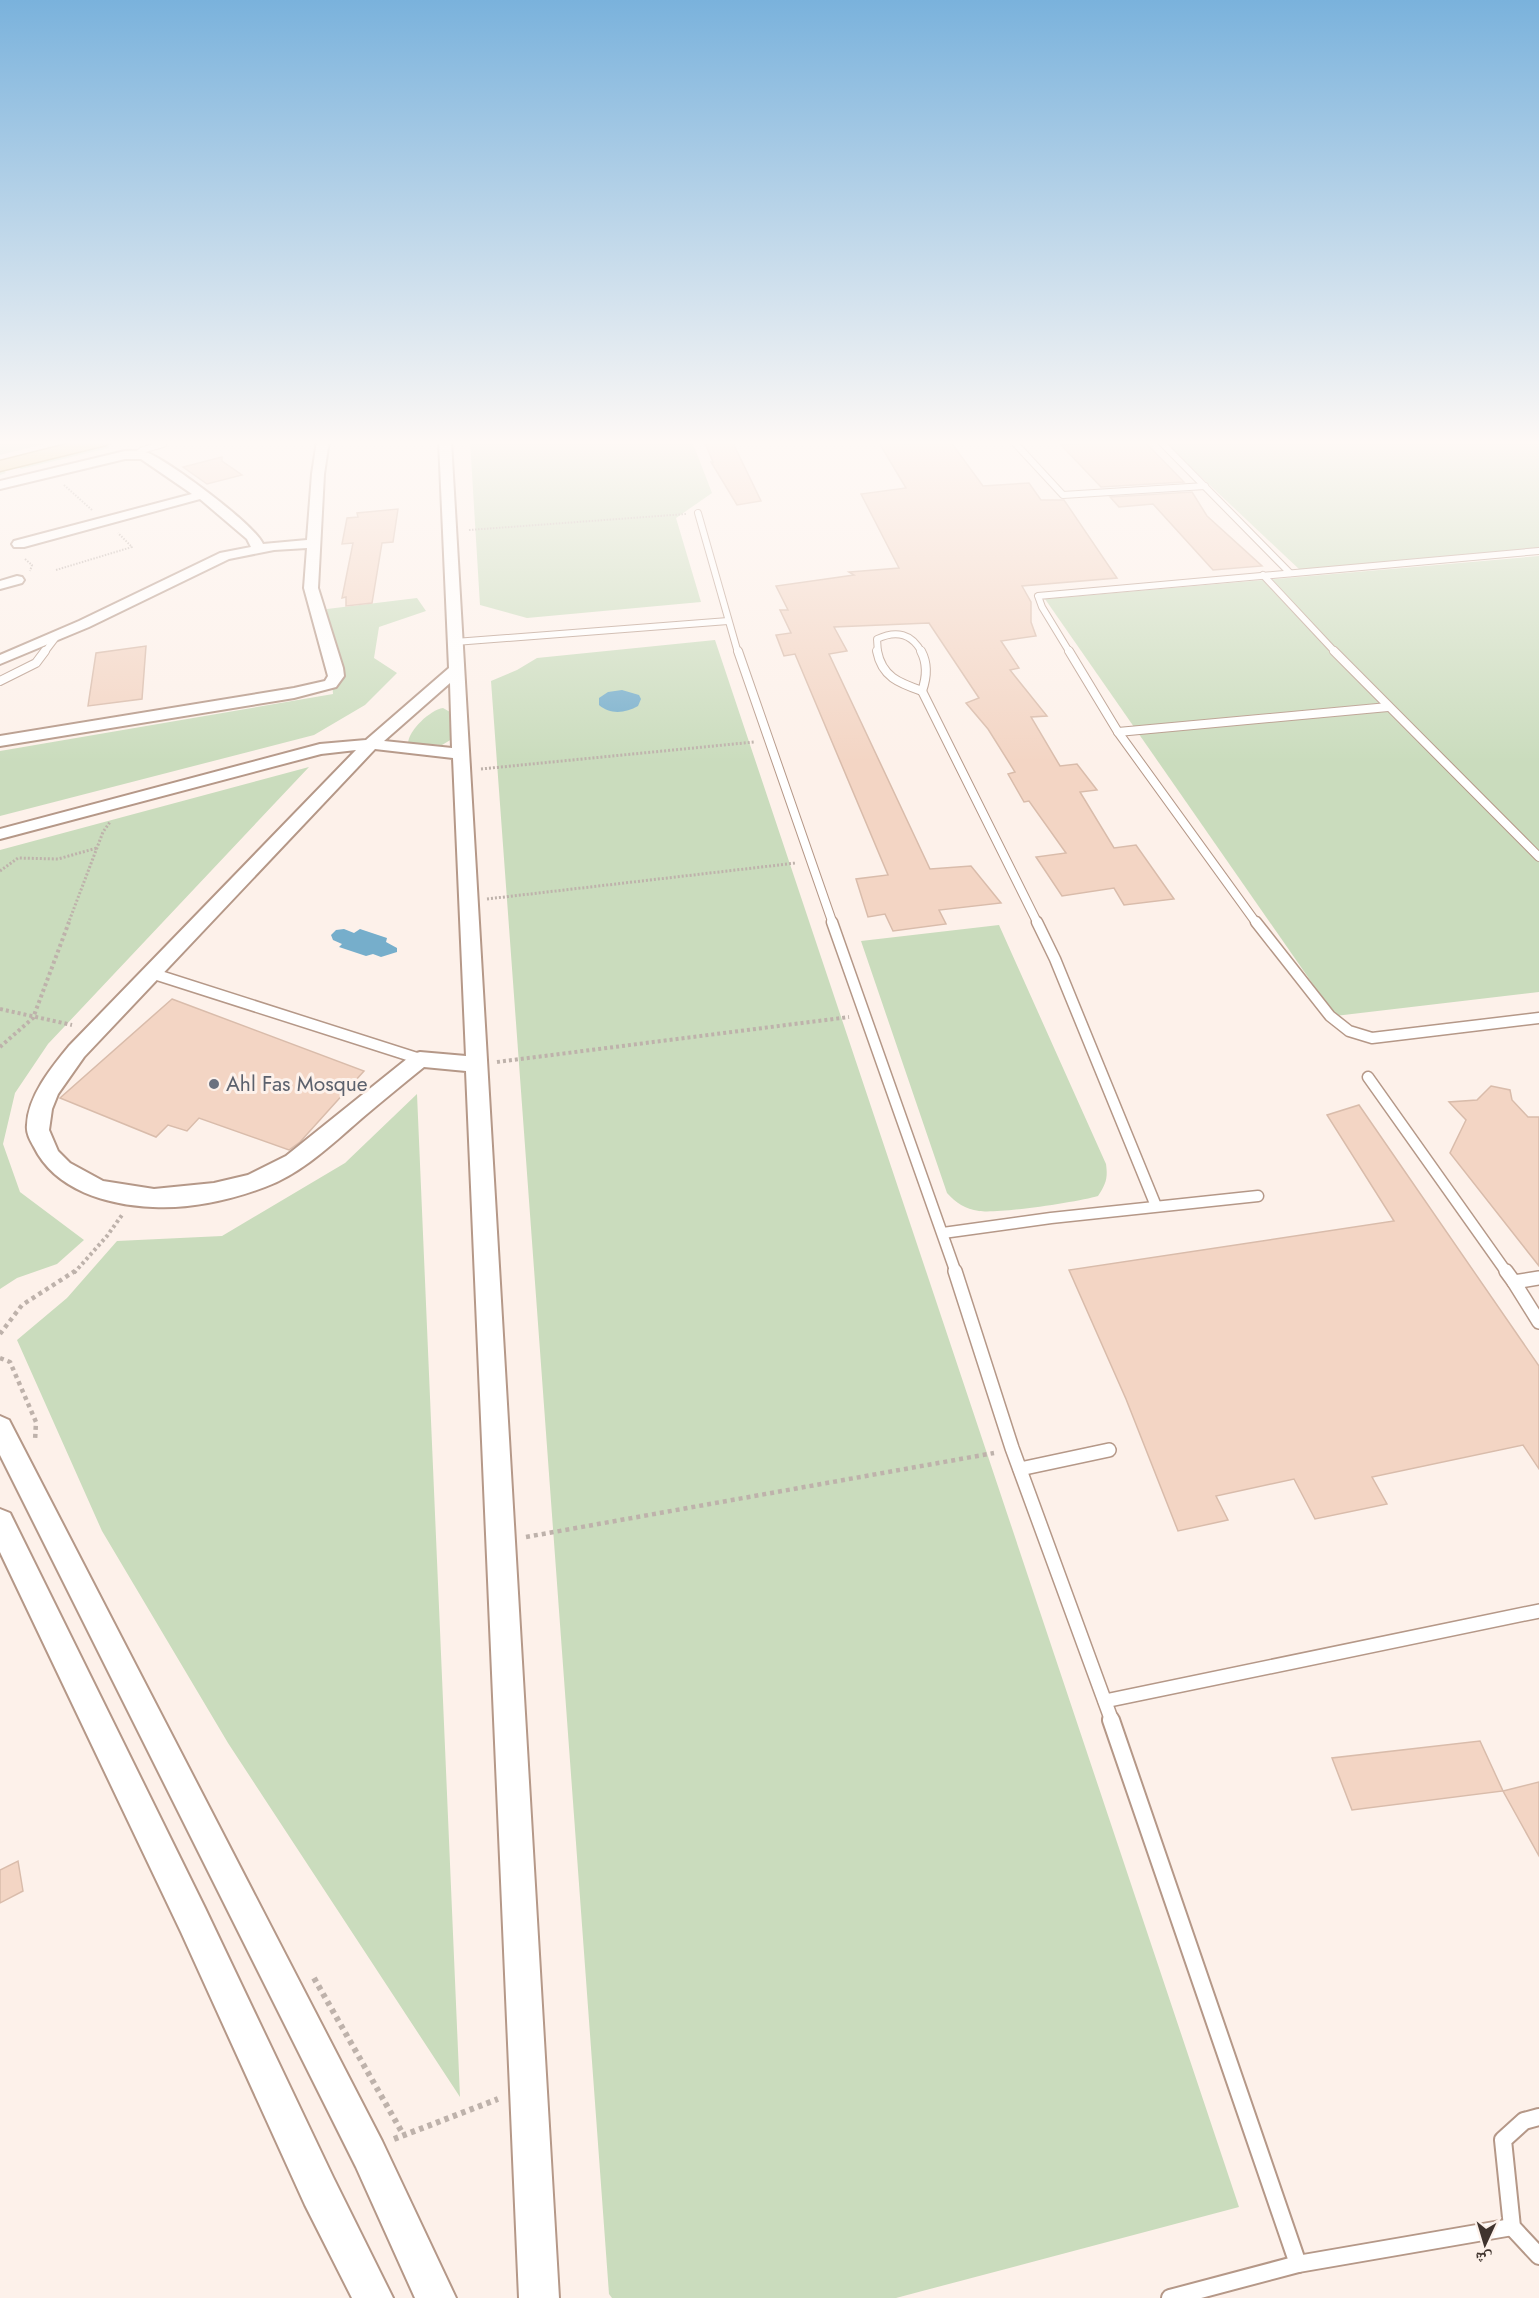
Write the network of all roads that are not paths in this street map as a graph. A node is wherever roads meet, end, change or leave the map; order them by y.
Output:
1 (267, 548) edge
2 (315, 548) edge
3 (451, 548) edge
4 (708, 548) edge
5 (1266, 548) edge
6 (258, 549) joint
7 (1539, 551) edge
8 (1290, 573) junction
9 (1263, 575) junction
10 (17, 580) dead end
11 (0, 585) edge
12 (728, 621) junction
13 (57, 636) junction
14 (455, 642) junction
15 (0, 660) edge
16 (457, 669) junction
17 (0, 681) edge
18 (922, 692) junction
19 (1388, 707) junction
20 (1118, 732) junction
21 (0, 741) edge
22 (371, 744) junction
23 (462, 763) junction
24 (0, 834) edge
25 (1539, 857) edge
26 (151, 973) junction
27 (1539, 1018) edge
28 (420, 1059) junction
29 (477, 1065) junction
30 (1368, 1077) dead end
31 (1258, 1196) dead end
32 (1156, 1206) junction
33 (943, 1233) junction
34 (1539, 1278) edge
35 (1514, 1282) junction
36 (1539, 1322) edge
37 (0, 1413) edge
38 (0, 1418) edge
39 (0, 1428) edge
40 (1109, 1450) dead end
41 (1020, 1468) junction
42 (0, 1522) edge
43 (1539, 1611) edge
44 (1105, 1701) junction
45 (1539, 2117) edge
46 (1512, 2227) junction
47 (1539, 2256) edge
48 (1298, 2264) junction
49 (373, 2298) edge
50 (436, 2298) edge
51 (539, 2298) edge
52 (1170, 2298) edge

1 - 6 street
2 - 21 street
3 - 14 street
4 - 12 lane
5 - 8 lane
6 - 13 street
7 - 8 lane
8 - 9 lane
9 - 19 lane
9 - 20 lane
10 - 11 street
12 - 14 lane
12 - 33 lane
13 - 15 street
13 - 17 lane
14 - 16 street
16 - 22 street
16 - 23 street
18 - 18 lane
18 - 32 lane
19 - 20 lane
19 - 25 lane
20 - 27 lane
22 - 23 street
22 - 24 street
22 - 26 street
23 - 29 street
26 - 28 lane
26 - 28 street
28 - 29 street
29 - 51 street
30 - 35 lane
31 - 32 lane
32 - 33 lane
33 - 41 lane
34 - 35 lane
35 - 36 lane
37 - 38 street
39 - 50 street
40 - 41 lane
41 - 44 lane
42 - 49 street
43 - 44 lane
44 - 48 lane
45 - 46 lane
46 - 47 lane
46 - 48 lane
48 - 52 lane

